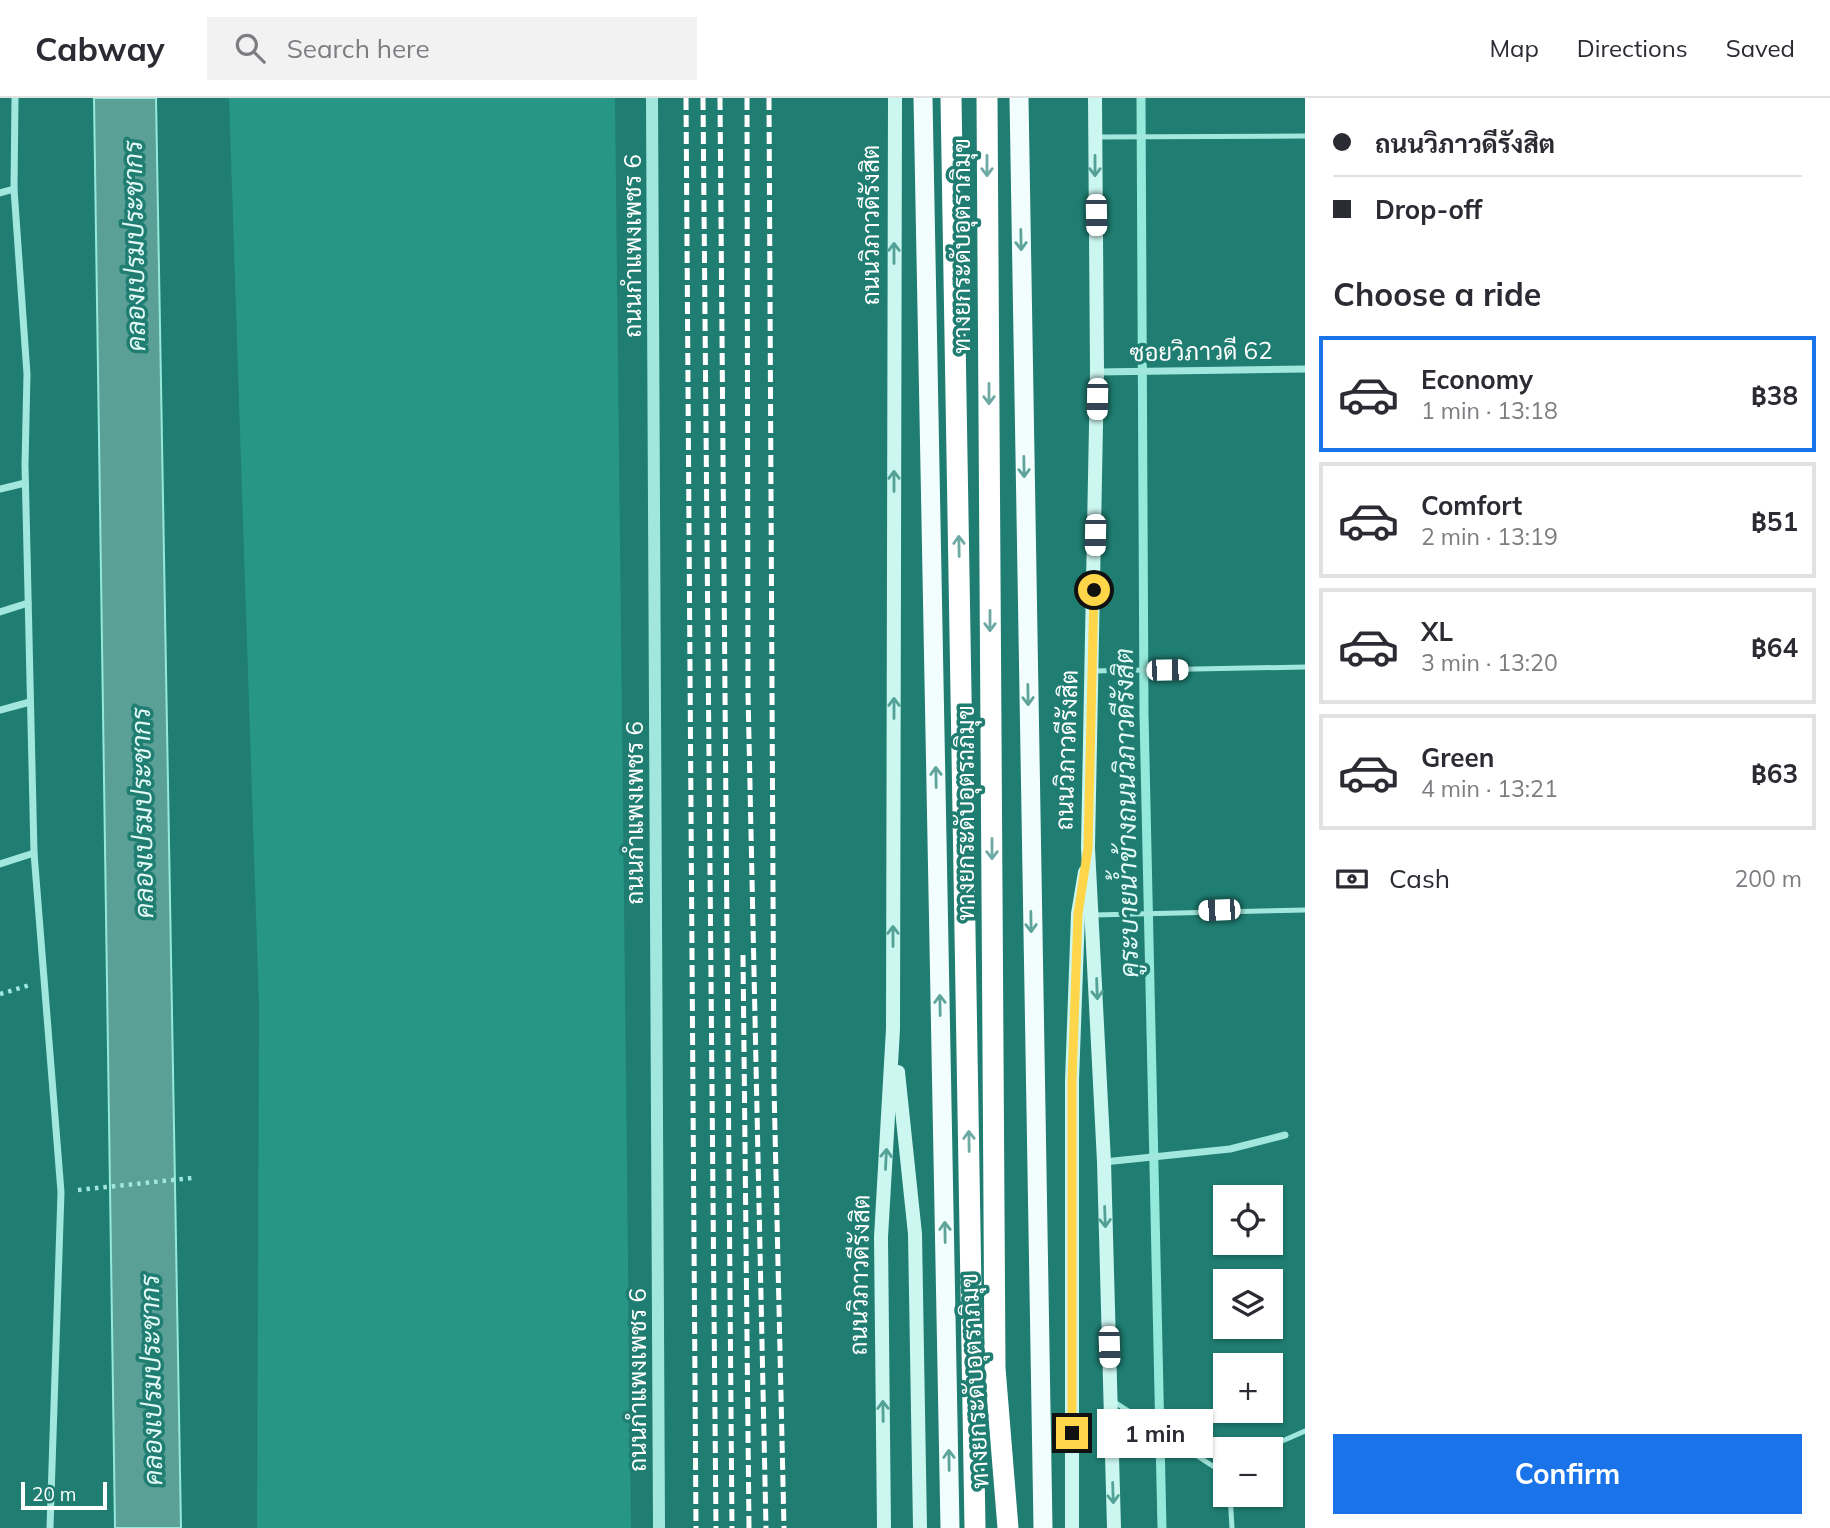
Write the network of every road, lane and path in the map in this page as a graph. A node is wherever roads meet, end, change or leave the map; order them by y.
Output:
1 (15, 98) edge
2 (652, 98) edge
3 (895, 98) edge
4 (923, 98) edge
5 (951, 98) edge
6 (987, 98) edge
7 (1019, 98) edge
8 (1095, 98) edge
9 (1305, 136) edge
10 (1095, 137) junction
11 (14, 189) junction
12 (0, 192) edge
13 (1305, 369) edge
14 (1097, 372) junction
15 (25, 483) junction
16 (0, 489) edge
17 (28, 603) junction
18 (0, 612) edge
19 (1305, 667) edge
20 (1093, 671) junction
21 (30, 702) junction
22 (0, 710) edge
23 (1088, 848) junction
24 (34, 853) junction
25 (0, 863) edge
26 (1305, 910) edge
27 (1094, 915) junction
28 (44, 981) junction
29 (0, 994) edge
30 (893, 1028) junction
31 (1284, 1135) dead end
32 (1104, 1162) junction
33 (192, 1178) dead end
34 (83, 1190) dead end
35 (1111, 1399) junction
36 (1305, 1430) edge
37 (1283, 1440) edge
38 (1213, 1466) edge
39 (1231, 1507) edge
40 (50, 1528) edge
41 (659, 1528) edge
42 (884, 1528) edge
43 (920, 1528) edge
44 (950, 1528) edge
45 (975, 1528) edge
46 (1008, 1528) edge
47 (1043, 1528) edge
48 (1072, 1528) edge
49 (1114, 1528) edge
50 (1232, 1528) edge

1 - 11 street
2 - 41 street, ถนนกำแพงเพชร 6
30 -> 3 main road, ถนนวิภาวดีรังสิต
44 -> 4 highway
45 -> 5 highway, ทางยกระดับอุตราภิมุข
6 -> 46 highway, ทางยกระดับอุตราภิมุข
7 -> 47 highway, ถนนวิภาวดีรังสิต
8 - 10 main road, ถนนวิภาวดีรังสิต
9 - 10 lane
10 -> 14 main road, ถนนวิภาวดีรังสิต
11 - 12 street
11 - 15 street
13 - 14 street, ซอยวิภาวดี 62
14 - 20 main road, ถนนวิภาวดีรังสิต
15 - 16 street
15 - 17 street
17 - 18 street
17 - 21 street
19 - 20 lane
20 - 23 main road, ถนนวิภาวดีรังสิต
21 - 22 street
21 - 24 street
23 - 27 main road, ถนนวิภาวดีรังสิต
23 - 48 main road
24 - 25 street
24 - 28 street
26 - 27 lane
27 -> 32 main road, ถนนวิภาวดีรังสิต
28 - 29 path
28 - 40 street
42 -> 30 main road, ถนนวิภาวดีรังสิต
30 - 43 main road
31 - 32 street
32 -> 35 main road, ถนนวิภาวดีรังสิต
33 - 34 path
35 - 38 lane
35 -> 49 main road, ถนนวิภาวดีรังสิต
36 - 37 lane
39 - 50 lane

